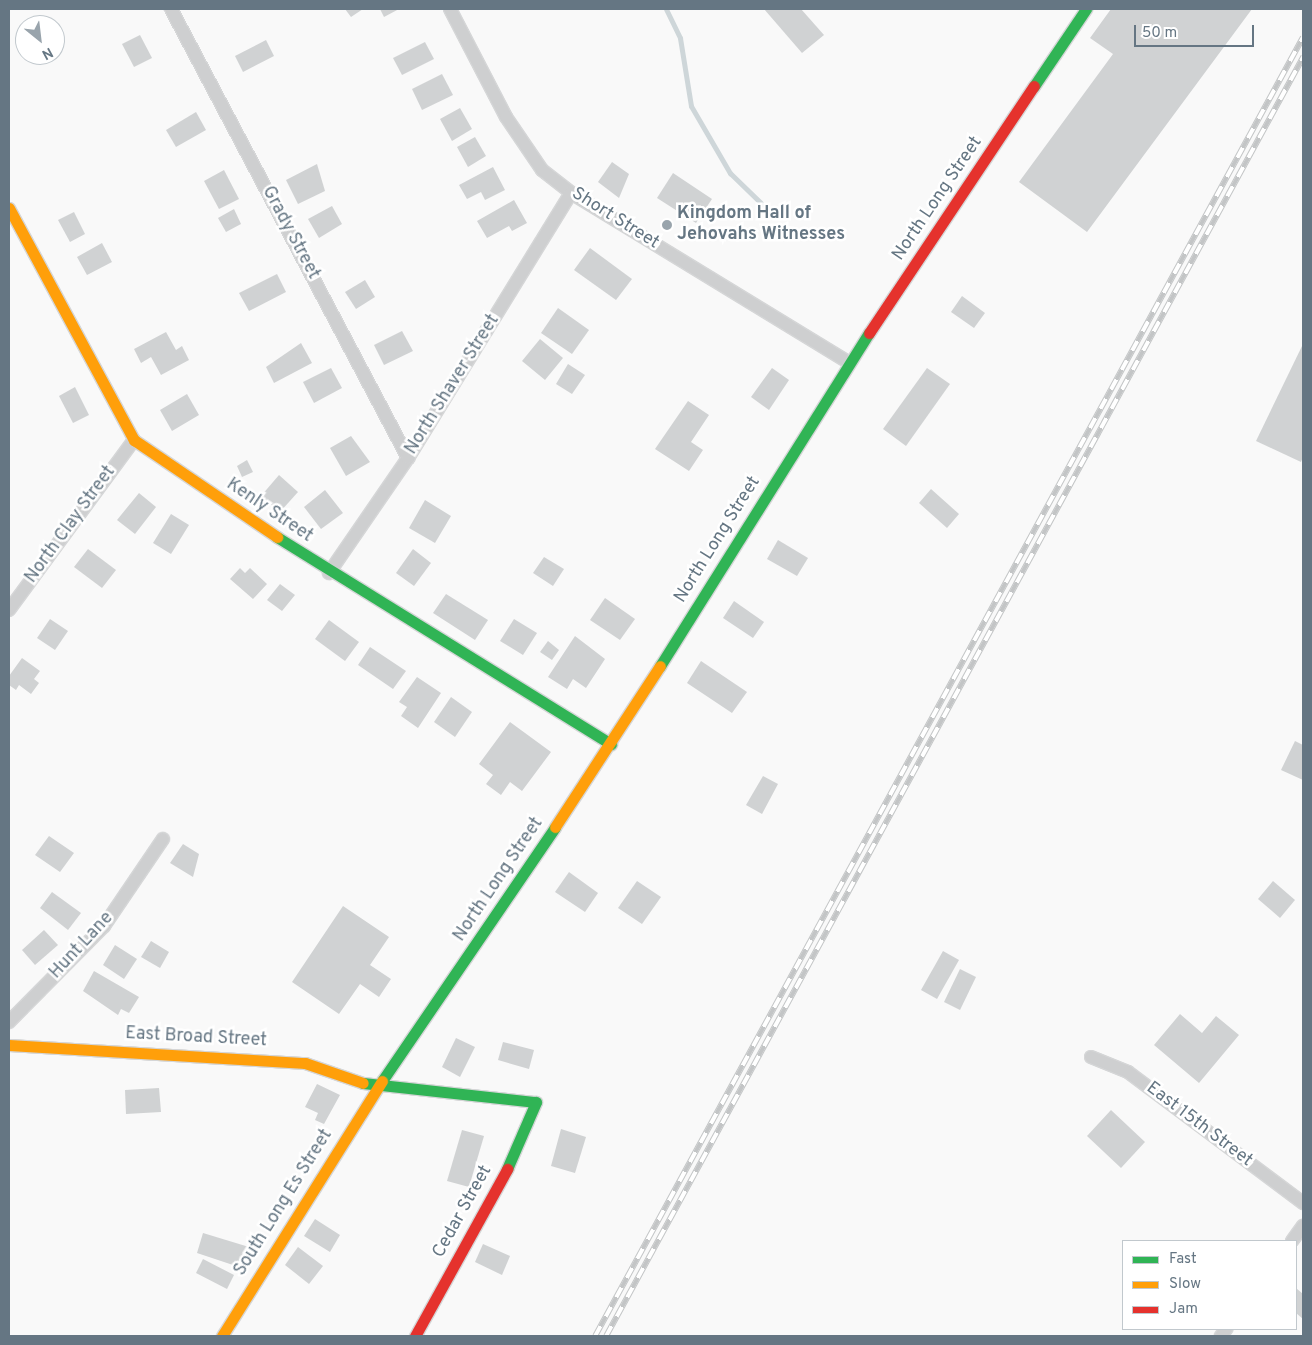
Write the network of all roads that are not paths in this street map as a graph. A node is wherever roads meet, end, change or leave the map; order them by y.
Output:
1 (171, 9) edge
2 (450, 9) edge
3 (1086, 9) edge
4 (572, 193) junction
5 (9, 208) edge
6 (849, 363) junction
7 (134, 440) junction
8 (408, 458) junction
9 (329, 573) junction
10 (9, 610) edge
11 (611, 744) junction
12 (163, 839) dead end
13 (9, 1022) edge
14 (9, 1046) edge
15 (1091, 1056) dead end
16 (376, 1088) junction
17 (536, 1102) joint
18 (1303, 1202) edge
19 (1303, 1226) edge
20 (1293, 1240) edge
21 (222, 1336) edge
22 (415, 1336) edge

1 - 8 street, Grady Street
2 - 4 street, Short Street
3 - 6 street, North Long Street
4 - 6 street, Short Street
4 - 8 street, North Shaver Street
5 - 7 street, Kenly Street
6 - 11 street, North Long Street
7 - 9 street, Kenly Street
7 - 10 street, North Clay Street
8 - 9 street, North Shaver Street
9 - 11 street, Kenly Street
11 - 16 street, North Long Street
12 - 13 street, Hunt Lane
14 - 16 street, East Broad Street
15 - 18 street, East 15th Street
16 - 17 street, East Broad Street
16 - 21 street, South Long Es Street
17 - 22 street, Cedar Street
19 - 20 street

